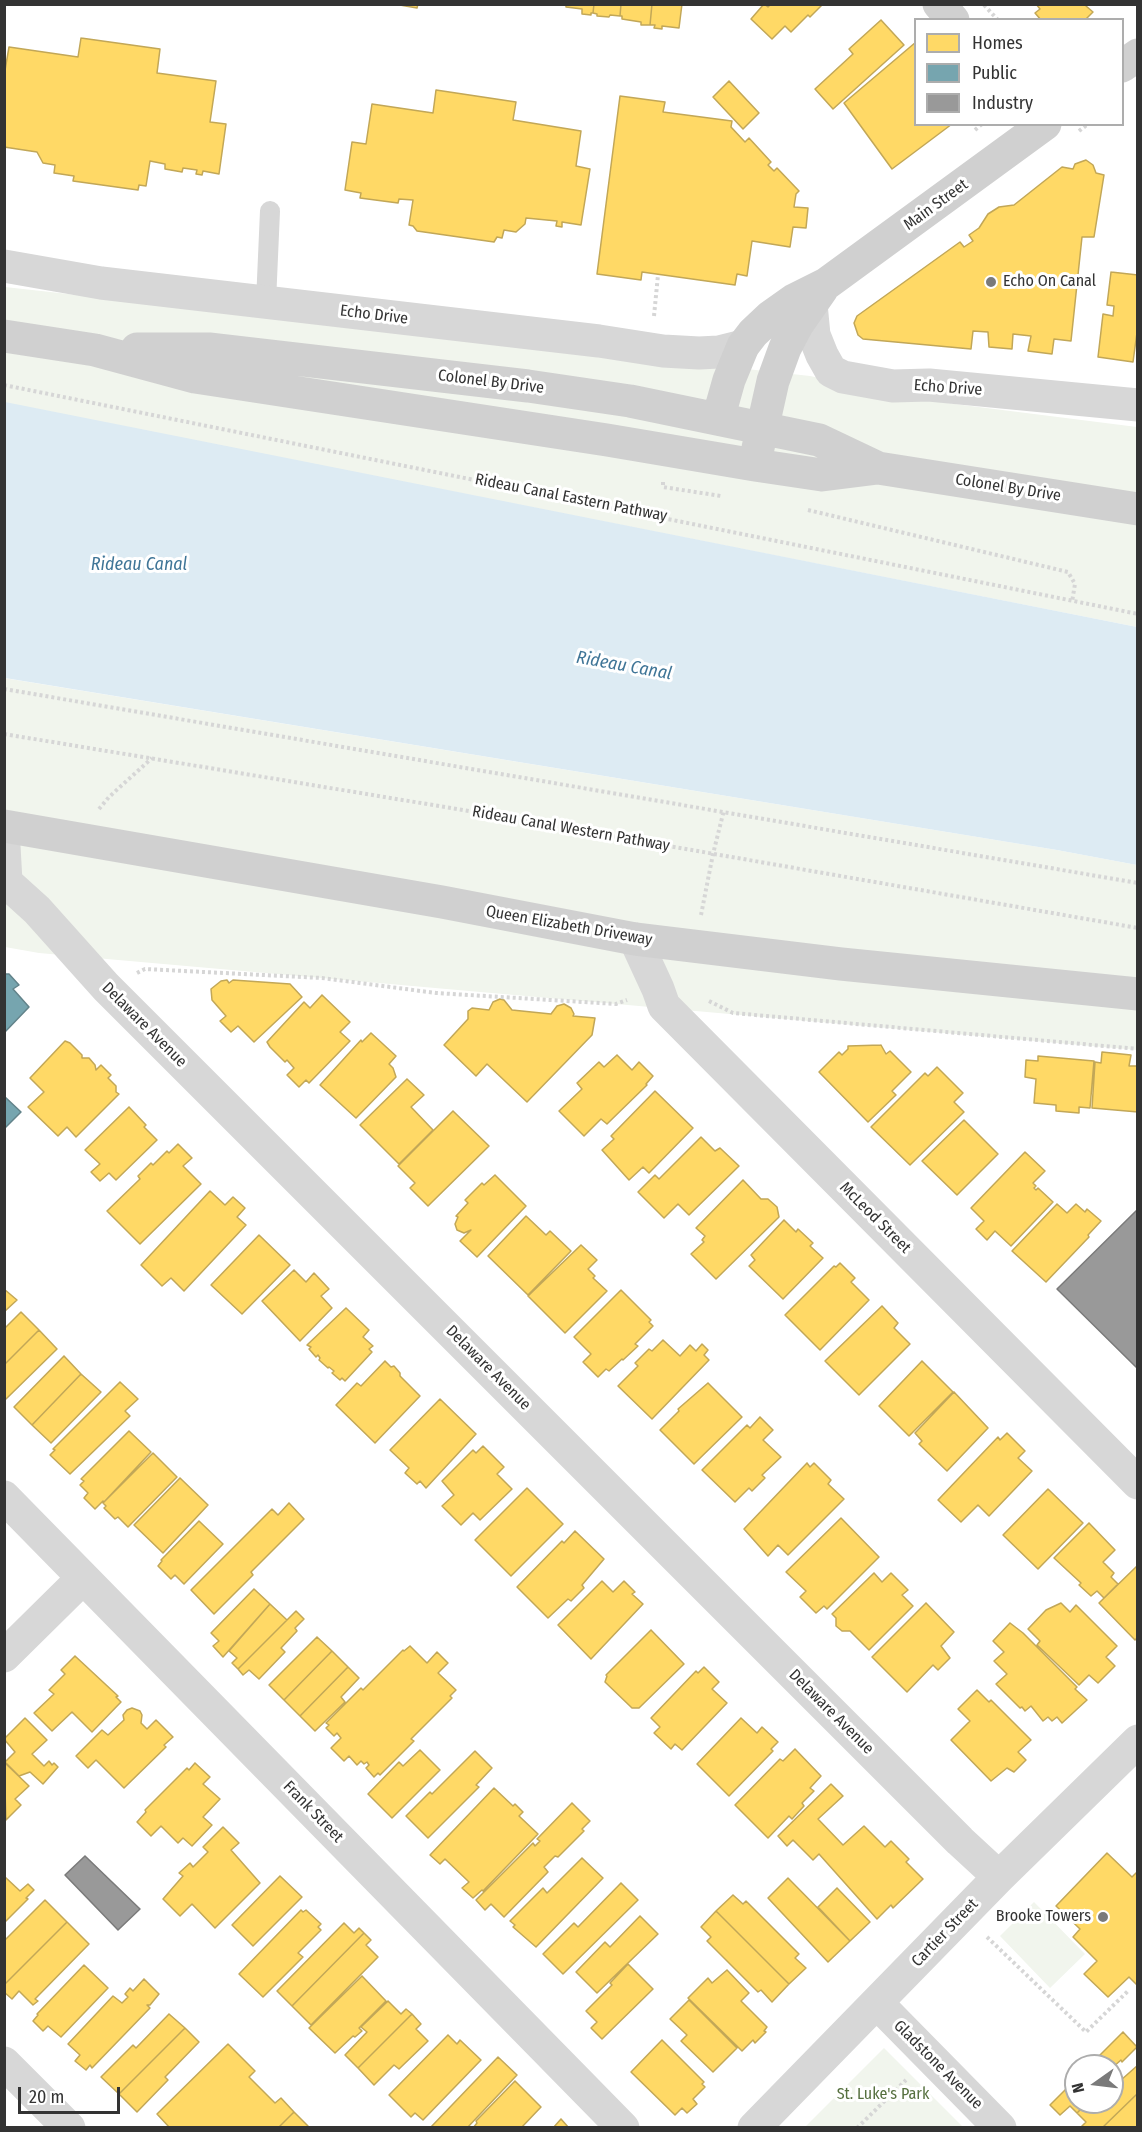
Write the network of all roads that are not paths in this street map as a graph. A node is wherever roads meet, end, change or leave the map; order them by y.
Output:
1 (939, 4) edge
2 (951, 18) edge
3 (1137, 55) edge
4 (1124, 65) edge
5 (1042, 126) edge
6 (270, 211) dead end
7 (4, 266) edge
8 (818, 294) junction
9 (266, 302) junction
10 (4, 336) edge
11 (743, 346) junction
12 (95, 350) junction
13 (1137, 405) edge
14 (718, 419) junction
15 (763, 428) junction
16 (755, 465) junction
17 (878, 468) junction
18 (1137, 509) edge
19 (4, 825) edge
20 (4, 846) edge
21 (5, 883) edge
22 (635, 939) junction
23 (1137, 994) edge
24 (1137, 1483) edge
25 (4, 1497) edge
26 (83, 1578) junction
27 (4, 1656) edge
28 (1137, 1740) edge
29 (999, 1877) junction
30 (877, 2002) junction
31 (4, 2063) edge
32 (69, 2127) edge
33 (623, 2127) edge
34 (754, 2127) edge
35 (1000, 2127) edge

1 - 2 main road
3 - 4 main road
5 - 8 main road, Main Street
6 - 9 lane
7 - 9 street, Echo Drive
8 - 11 main road, Main Street
8 - 13 street, Echo Drive
8 - 15 main road, Main Street
9 - 11 street, Echo Drive
10 - 12 main road, Colonel By Drive
11 - 14 main road, Main Street
12 - 14 main road, Colonel By Drive
12 - 16 main road, Colonel By Drive
14 - 15 main road, Colonel By Drive
15 - 16 main road, Main Street
15 - 17 main road, Colonel By Drive
16 - 17 main road, Colonel By Drive
17 - 18 main road, Colonel By Drive
19 - 22 main road, Queen Elizabeth Driveway
20 - 21 street, Delaware Avenue
21 - 29 street, Delaware Avenue
22 - 23 main road, Queen Elizabeth Driveway
22 - 24 street, McLeod Street
25 - 26 street, Frank Street
26 - 27 street
26 - 33 street, Frank Street
28 - 29 street, Cartier Street
29 - 30 street, Cartier Street
30 - 34 street, Cartier Street
30 - 35 street, Gladstone Avenue
31 - 32 street

